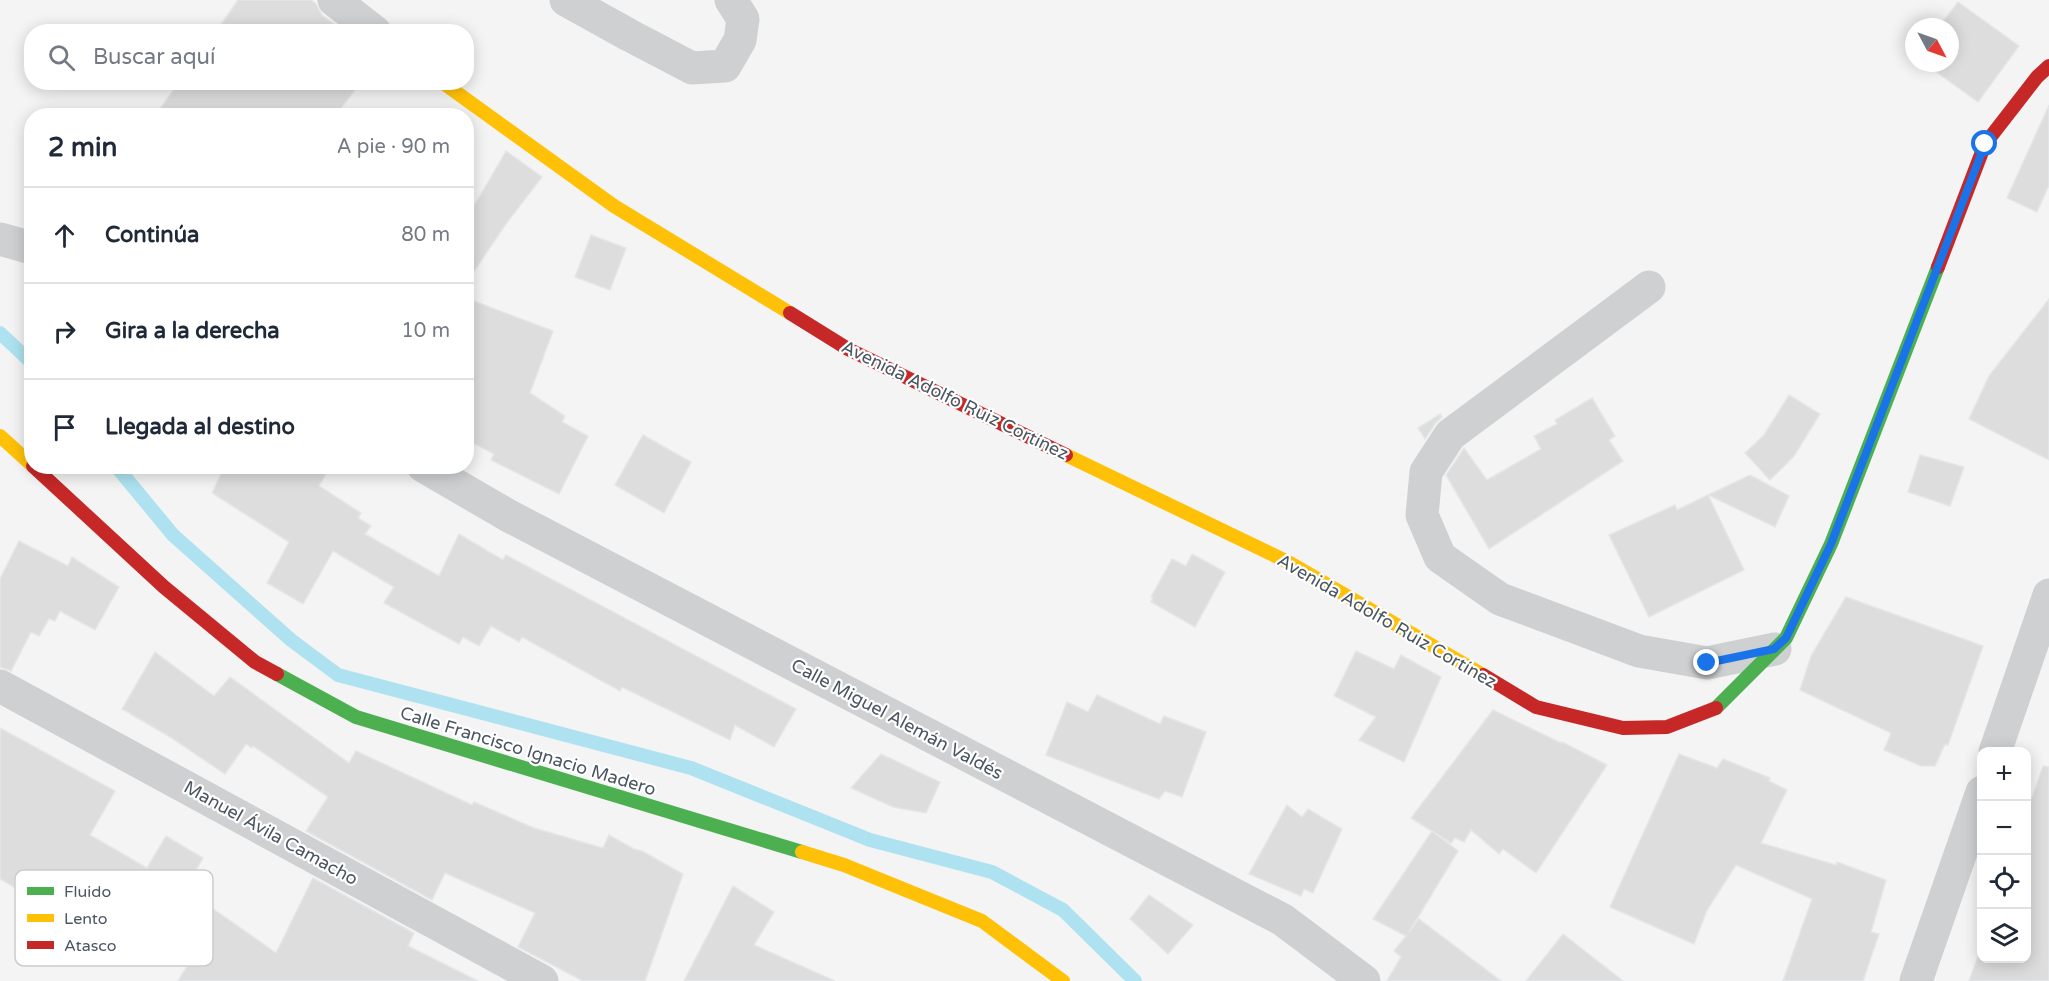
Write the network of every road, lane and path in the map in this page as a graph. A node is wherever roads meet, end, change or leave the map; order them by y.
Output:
1 (334, 0) edge
2 (566, 0) edge
3 (731, 0) edge
4 (365, 24) edge
5 (2049, 66) edge
6 (453, 90) edge
7 (0, 239) edge
8 (24, 246) edge
9 (1650, 287) dead end
10 (0, 436) edge
11 (24, 458) edge
12 (41, 474) edge
13 (437, 474) edge
14 (2049, 595) edge
15 (1774, 649) junction
16 (0, 686) edge
17 (1997, 747) edge
18 (1979, 801) edge
19 (542, 981) edge
20 (1063, 981) edge
21 (1364, 981) edge
22 (1916, 981) edge

1 - 4 street
2 - 3 street
5 - 15 street, Avenida Adolfo Ruiz Cortínez
6 - 15 street, Avenida Adolfo Ruiz Cortínez
7 - 8 street
9 - 15 street
10 - 11 street, Calle Francisco Ignacio Madero
12 - 20 street, Calle Francisco Ignacio Madero
13 - 21 street, Calle Miguel Alemán Valdés
14 - 17 street
16 - 19 street, Manuel Ávila Camacho
18 - 22 street

